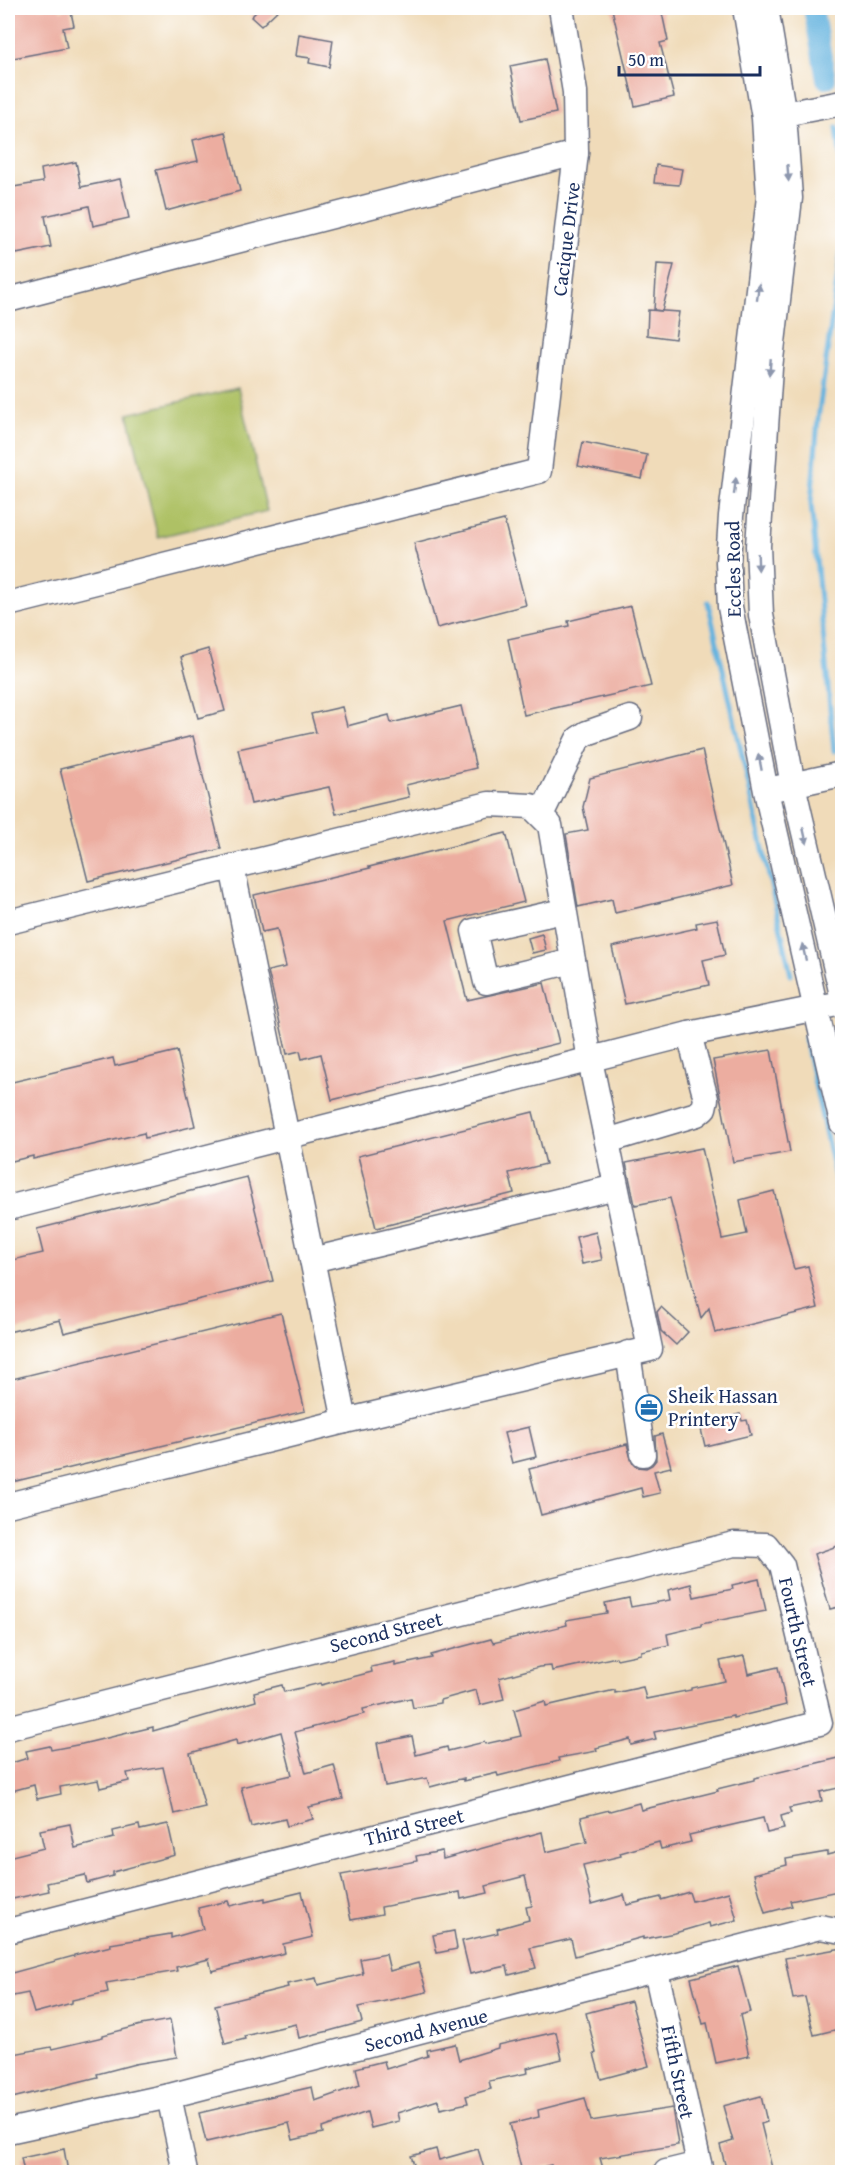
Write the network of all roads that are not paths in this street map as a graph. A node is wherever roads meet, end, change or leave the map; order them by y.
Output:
1 (561, 8) edge
2 (745, 8) edge
3 (766, 8) edge
4 (843, 103) edge
5 (774, 116) junction
6 (576, 153) junction
7 (8, 300) edge
8 (8, 604) edge
9 (630, 718) dead end
10 (843, 774) edge
11 (793, 785) junction
12 (766, 790) junction
13 (541, 815) junction
14 (232, 867) junction
15 (563, 911) junction
16 (8, 922) edge
17 (573, 961) junction
18 (843, 996) edge
19 (843, 1003) edge
20 (817, 1009) junction
21 (690, 1034) junction
22 (590, 1060) junction
23 (843, 1123) edge
24 (287, 1138) junction
25 (607, 1141) junction
26 (616, 1187) junction
27 (8, 1208) edge
28 (312, 1260) junction
29 (628, 1353) junction
30 (345, 1421) junction
31 (644, 1454) dead end
32 (8, 1505) edge
33 (766, 1545) joint
34 (820, 1723) joint
35 (8, 1728) edge
36 (8, 1930) edge
37 (843, 1931) edge
38 (656, 1971) junction
39 (169, 2096) junction
40 (8, 2131) edge
41 (700, 2168) edge
42 (185, 2172) edge
43 (666, 2172) edge

1 - 6 street, Cacique Drive
2 - 5 street, Eccles Road
3 - 5 street, Eccles Road
4 - 5 street
5 -> 11 street, Eccles Road
12 -> 5 street, Eccles Road
6 - 7 street
6 - 8 street, Cacique Drive
9 - 13 street
10 - 11 street
11 - 12 street
11 -> 18 street, Eccles Road
20 -> 12 street, Eccles Road
13 - 14 street
13 - 15 street
14 - 16 street
14 - 24 street
15 - 17 street
15 - 17 street
17 - 22 street
19 - 20 street
20 - 21 street
20 - 23 street, Eccles Road
21 - 22 street
21 - 25 street
22 - 24 street
22 - 25 street
24 - 27 street
24 - 28 street
25 - 26 street
26 - 28 street
26 - 29 street
28 - 30 street
29 - 30 street
29 - 31 street
30 - 32 street
33 - 34 street, Fourth Street
33 - 35 street, Second Street
34 - 36 street, Third Street
37 - 38 street, Second Avenue
38 - 39 street, Second Avenue
38 - 41 street, Fifth Street
39 - 40 street, Second Avenue
39 - 42 street
41 - 43 street

